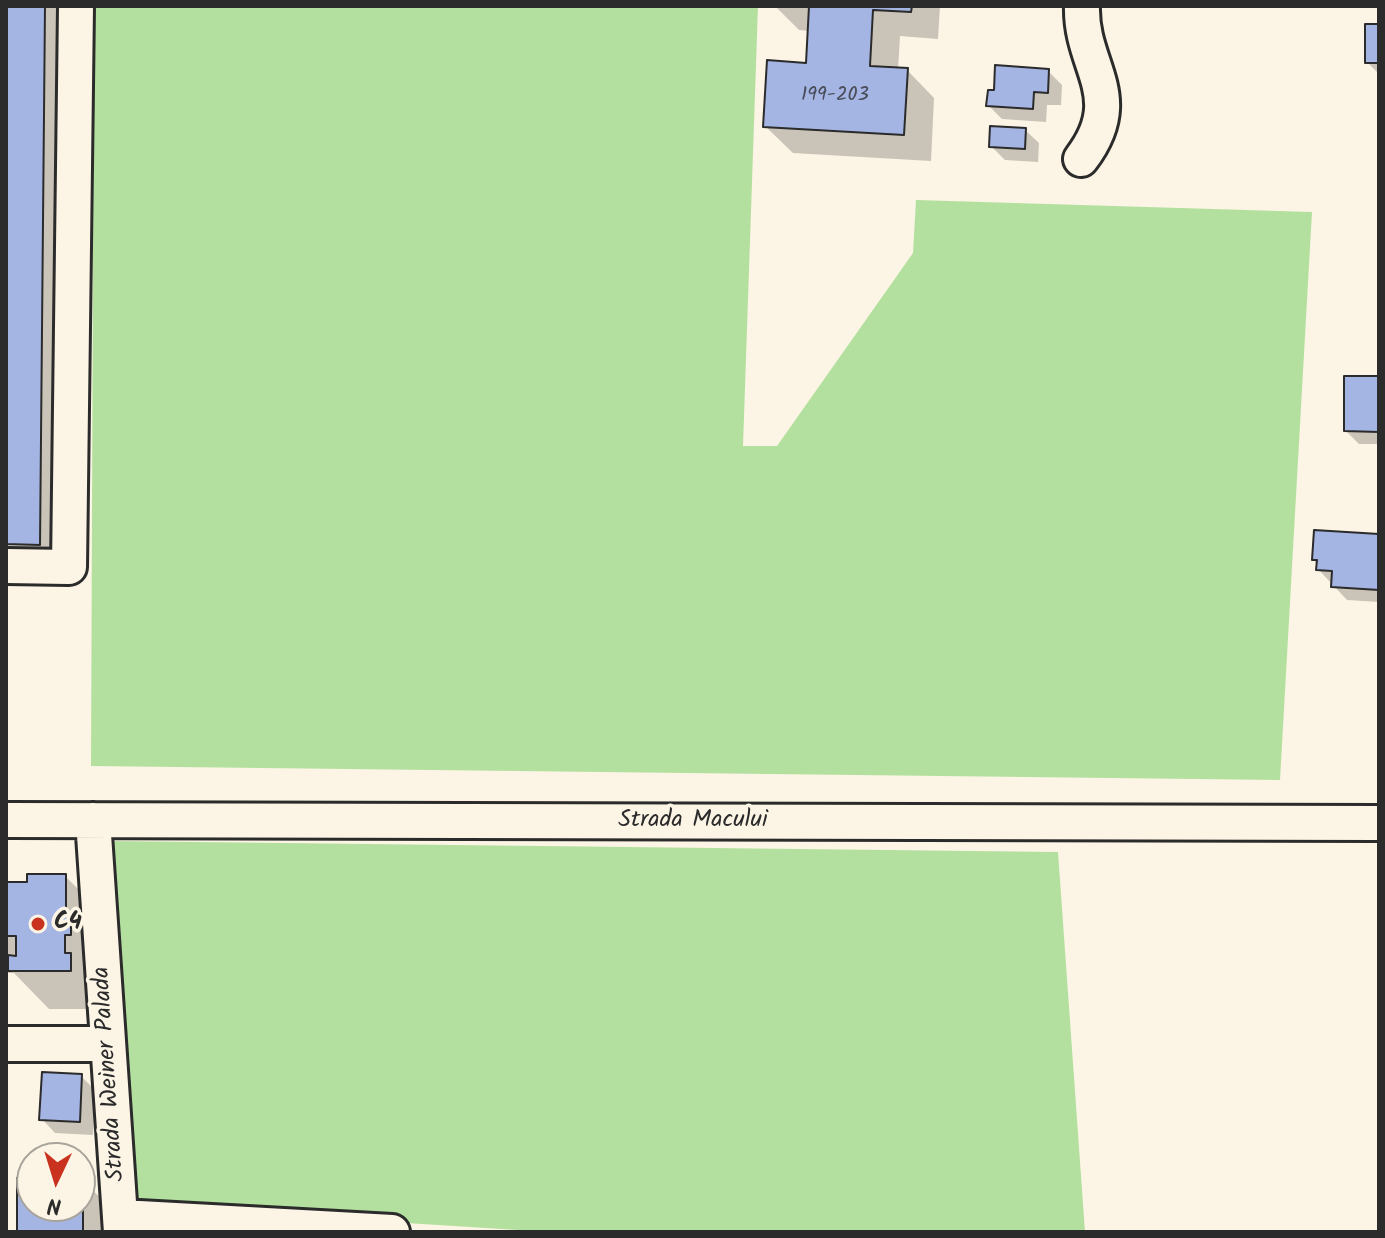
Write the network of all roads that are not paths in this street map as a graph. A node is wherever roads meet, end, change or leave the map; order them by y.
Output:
1 (76, 6) edge
2 (1082, 6) edge
3 (1081, 159) dead end
4 (6, 566) edge
5 (6, 820) edge
6 (93, 820) junction
7 (1379, 823) edge
8 (6, 1044) edge
9 (108, 1044) junction
10 (121, 1224) edge
11 (392, 1232) edge

1 - 4 street
2 - 3 street
5 - 6 street, Strada Macului
6 - 7 street, Strada Macului
6 - 9 street, Strada Weiner Palada
8 - 9 street
9 - 10 street, Strada Weiner Palada
10 - 11 street

